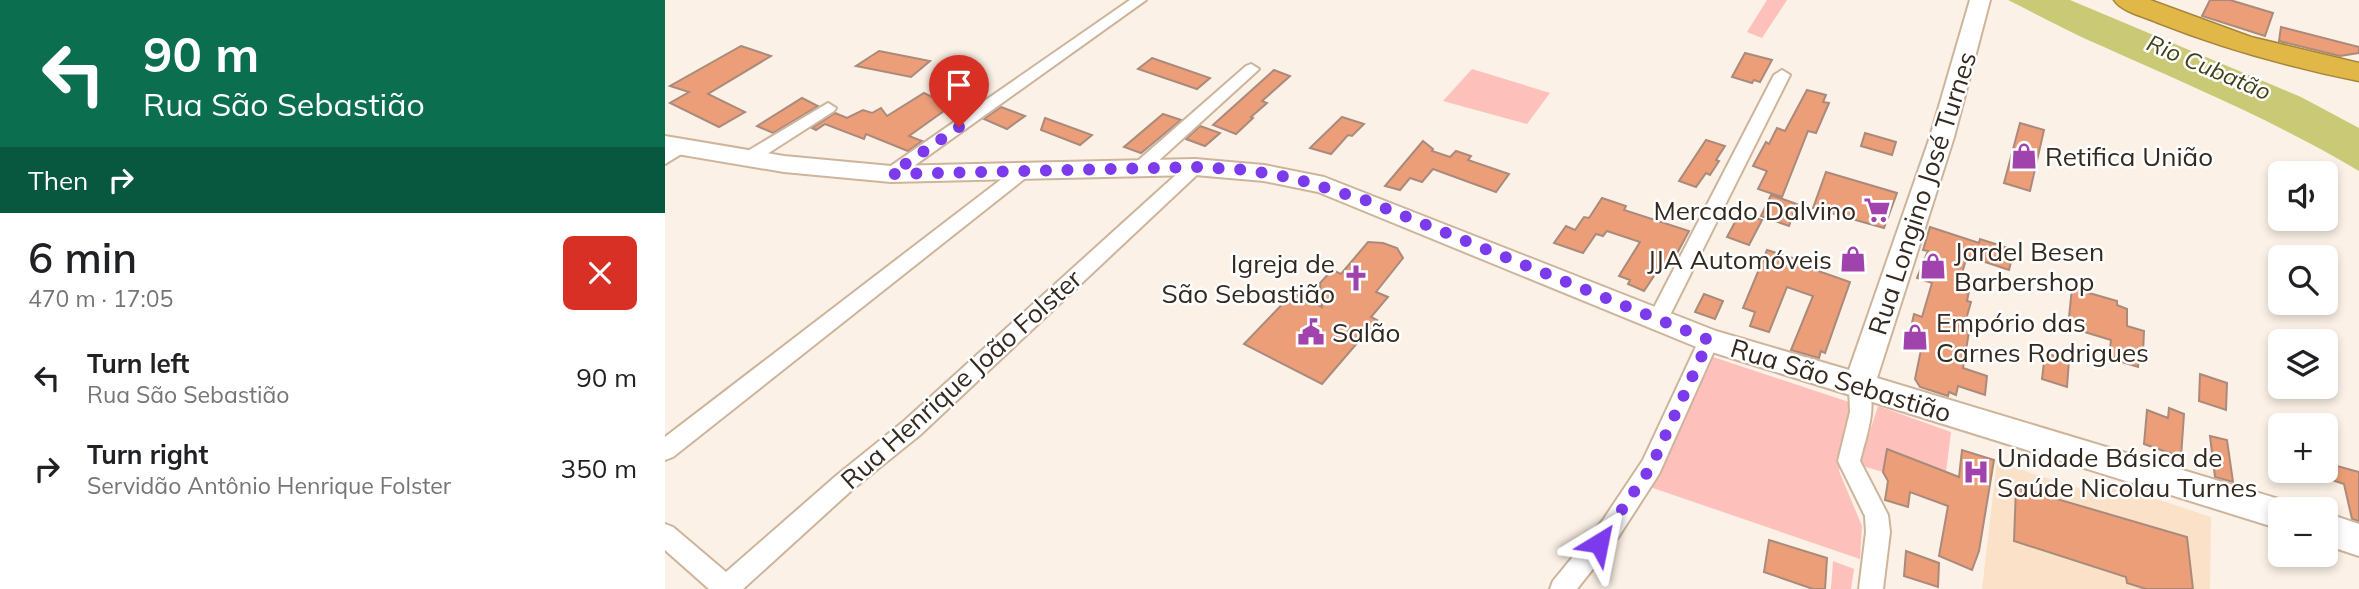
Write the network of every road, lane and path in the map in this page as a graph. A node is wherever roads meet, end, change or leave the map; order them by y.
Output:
1 (1139, 0) edge
2 (1980, 0) edge
3 (2127, 0) edge
4 (1251, 69) dead end
5 (2359, 72) edge
6 (1782, 75) dead end
7 (828, 108) dead end
8 (671, 150) edge
9 (747, 159) junction
10 (1195, 167) junction
11 (1139, 169) junction
12 (1022, 172) junction
13 (891, 174) junction
14 (1657, 321) junction
15 (1709, 340) junction
16 (1859, 386) junction
17 (665, 450) edge
18 (2268, 510) edge
19 (2338, 533) edge
20 (665, 535) edge
21 (2359, 540) edge
22 (726, 589) edge
23 (1562, 589) edge
24 (1871, 589) edge

1 - 13 street
2 - 16 main road, Rua Longino José Turnes
3 - 5 highway
4 - 11 street
6 - 14 street
7 - 9 street
8 - 9 main road, Rua São Sebastião
9 - 13 main road, Rua São Sebastião
10 - 11 main road, Rua São Sebastião
10 - 14 main road, Rua São Sebastião
10 - 22 street, Rua Henrique João Folster
11 - 12 main road, Rua São Sebastião
12 - 13 main road, Rua São Sebastião
12 - 17 street
14 - 15 main road, Rua São Sebastião
15 - 16 main road, Rua São Sebastião
15 - 23 street
16 - 18 main road, Rua São Sebastião
16 - 24 street
19 - 21 main road
20 - 22 street

